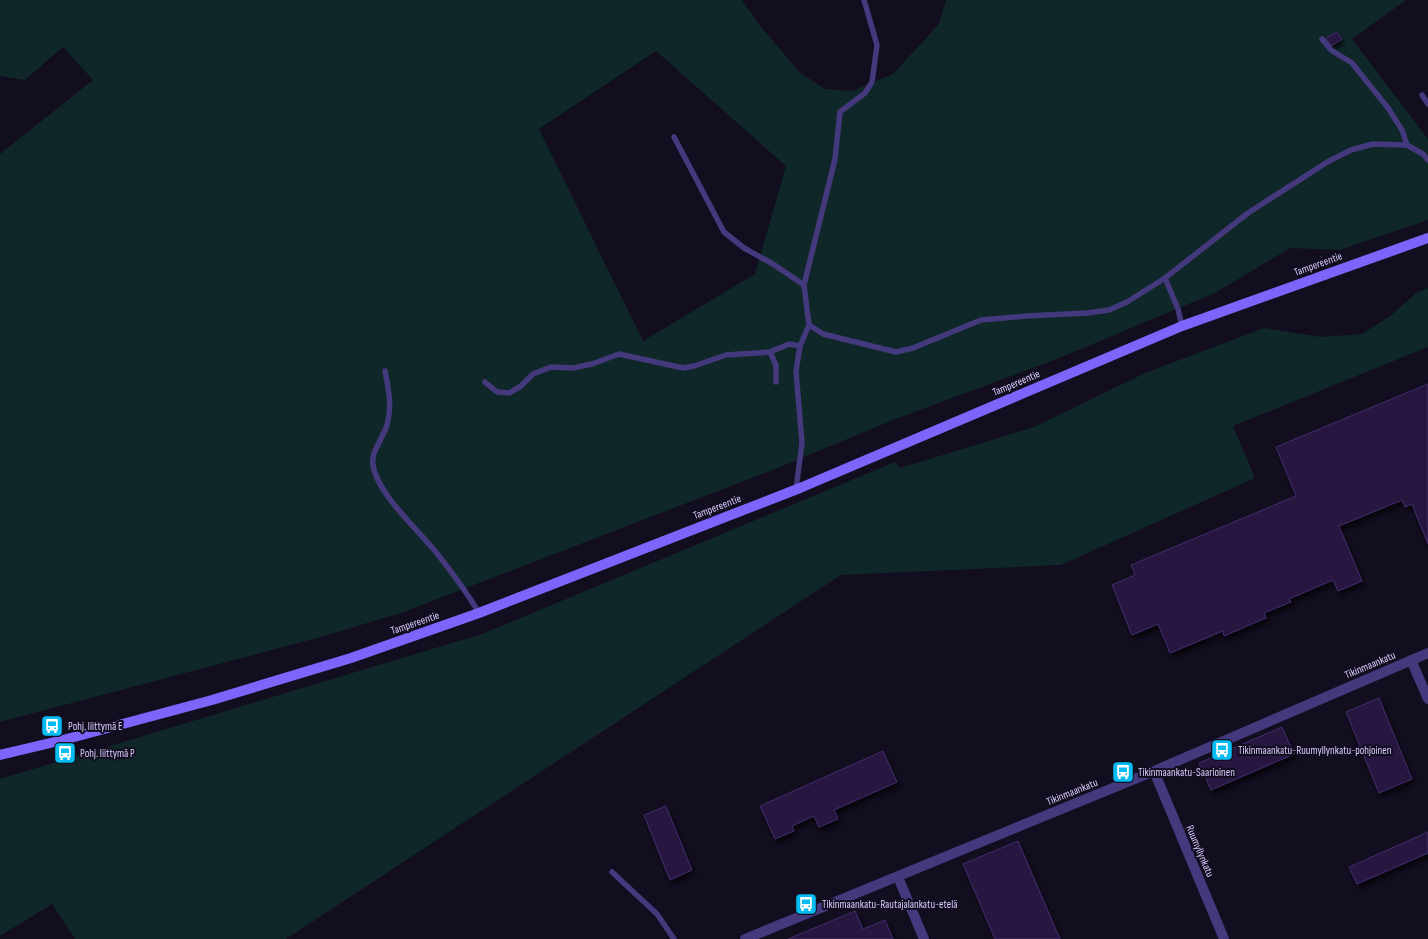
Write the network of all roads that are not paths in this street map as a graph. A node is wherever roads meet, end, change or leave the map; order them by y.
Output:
1 (864, 0) edge
2 (1322, 38) dead end
3 (1422, 95) dead end
4 (1428, 104) edge
5 (674, 137) dead end
6 (1407, 145) junction
7 (1428, 160) edge
8 (1428, 238) edge
9 (1165, 278) junction
10 (804, 285) junction
11 (809, 325) junction
12 (1182, 326) junction
13 (800, 346) junction
14 (770, 352) junction
15 (385, 372) dead end
16 (485, 382) dead end
17 (776, 382) dead end
18 (796, 489) junction
19 (479, 613) junction
20 (1428, 653) edge
21 (1411, 660) junction
22 (1428, 699) edge
23 (0, 755) edge
24 (1154, 771) junction
25 (612, 872) dead end
26 (898, 876) junction
27 (674, 939) edge
28 (745, 939) edge
29 (924, 939) edge
30 (1224, 939) edge

1 - 10 lane
2 - 6 lane
3 - 4 lane
5 - 10 lane
6 - 7 lane
6 - 9 lane
8 - 12 main road, Tampereentie
9 - 11 lane
9 - 12 lane
10 - 11 lane
11 - 13 lane
12 - 18 main road, Tampereentie
13 - 14 lane
13 - 18 lane
14 - 16 lane
14 - 17 lane
15 - 19 lane
18 - 19 main road, Tampereentie
19 - 23 main road, Tampereentie
20 - 21 street, Tikinmaankatu
21 - 22 street
21 - 24 street, Tikinmaankatu
24 - 26 street, Tikinmaankatu
24 - 30 street, Ruumyllynkatu
25 - 27 lane
26 - 28 street, Tikinmaankatu
26 - 29 street

